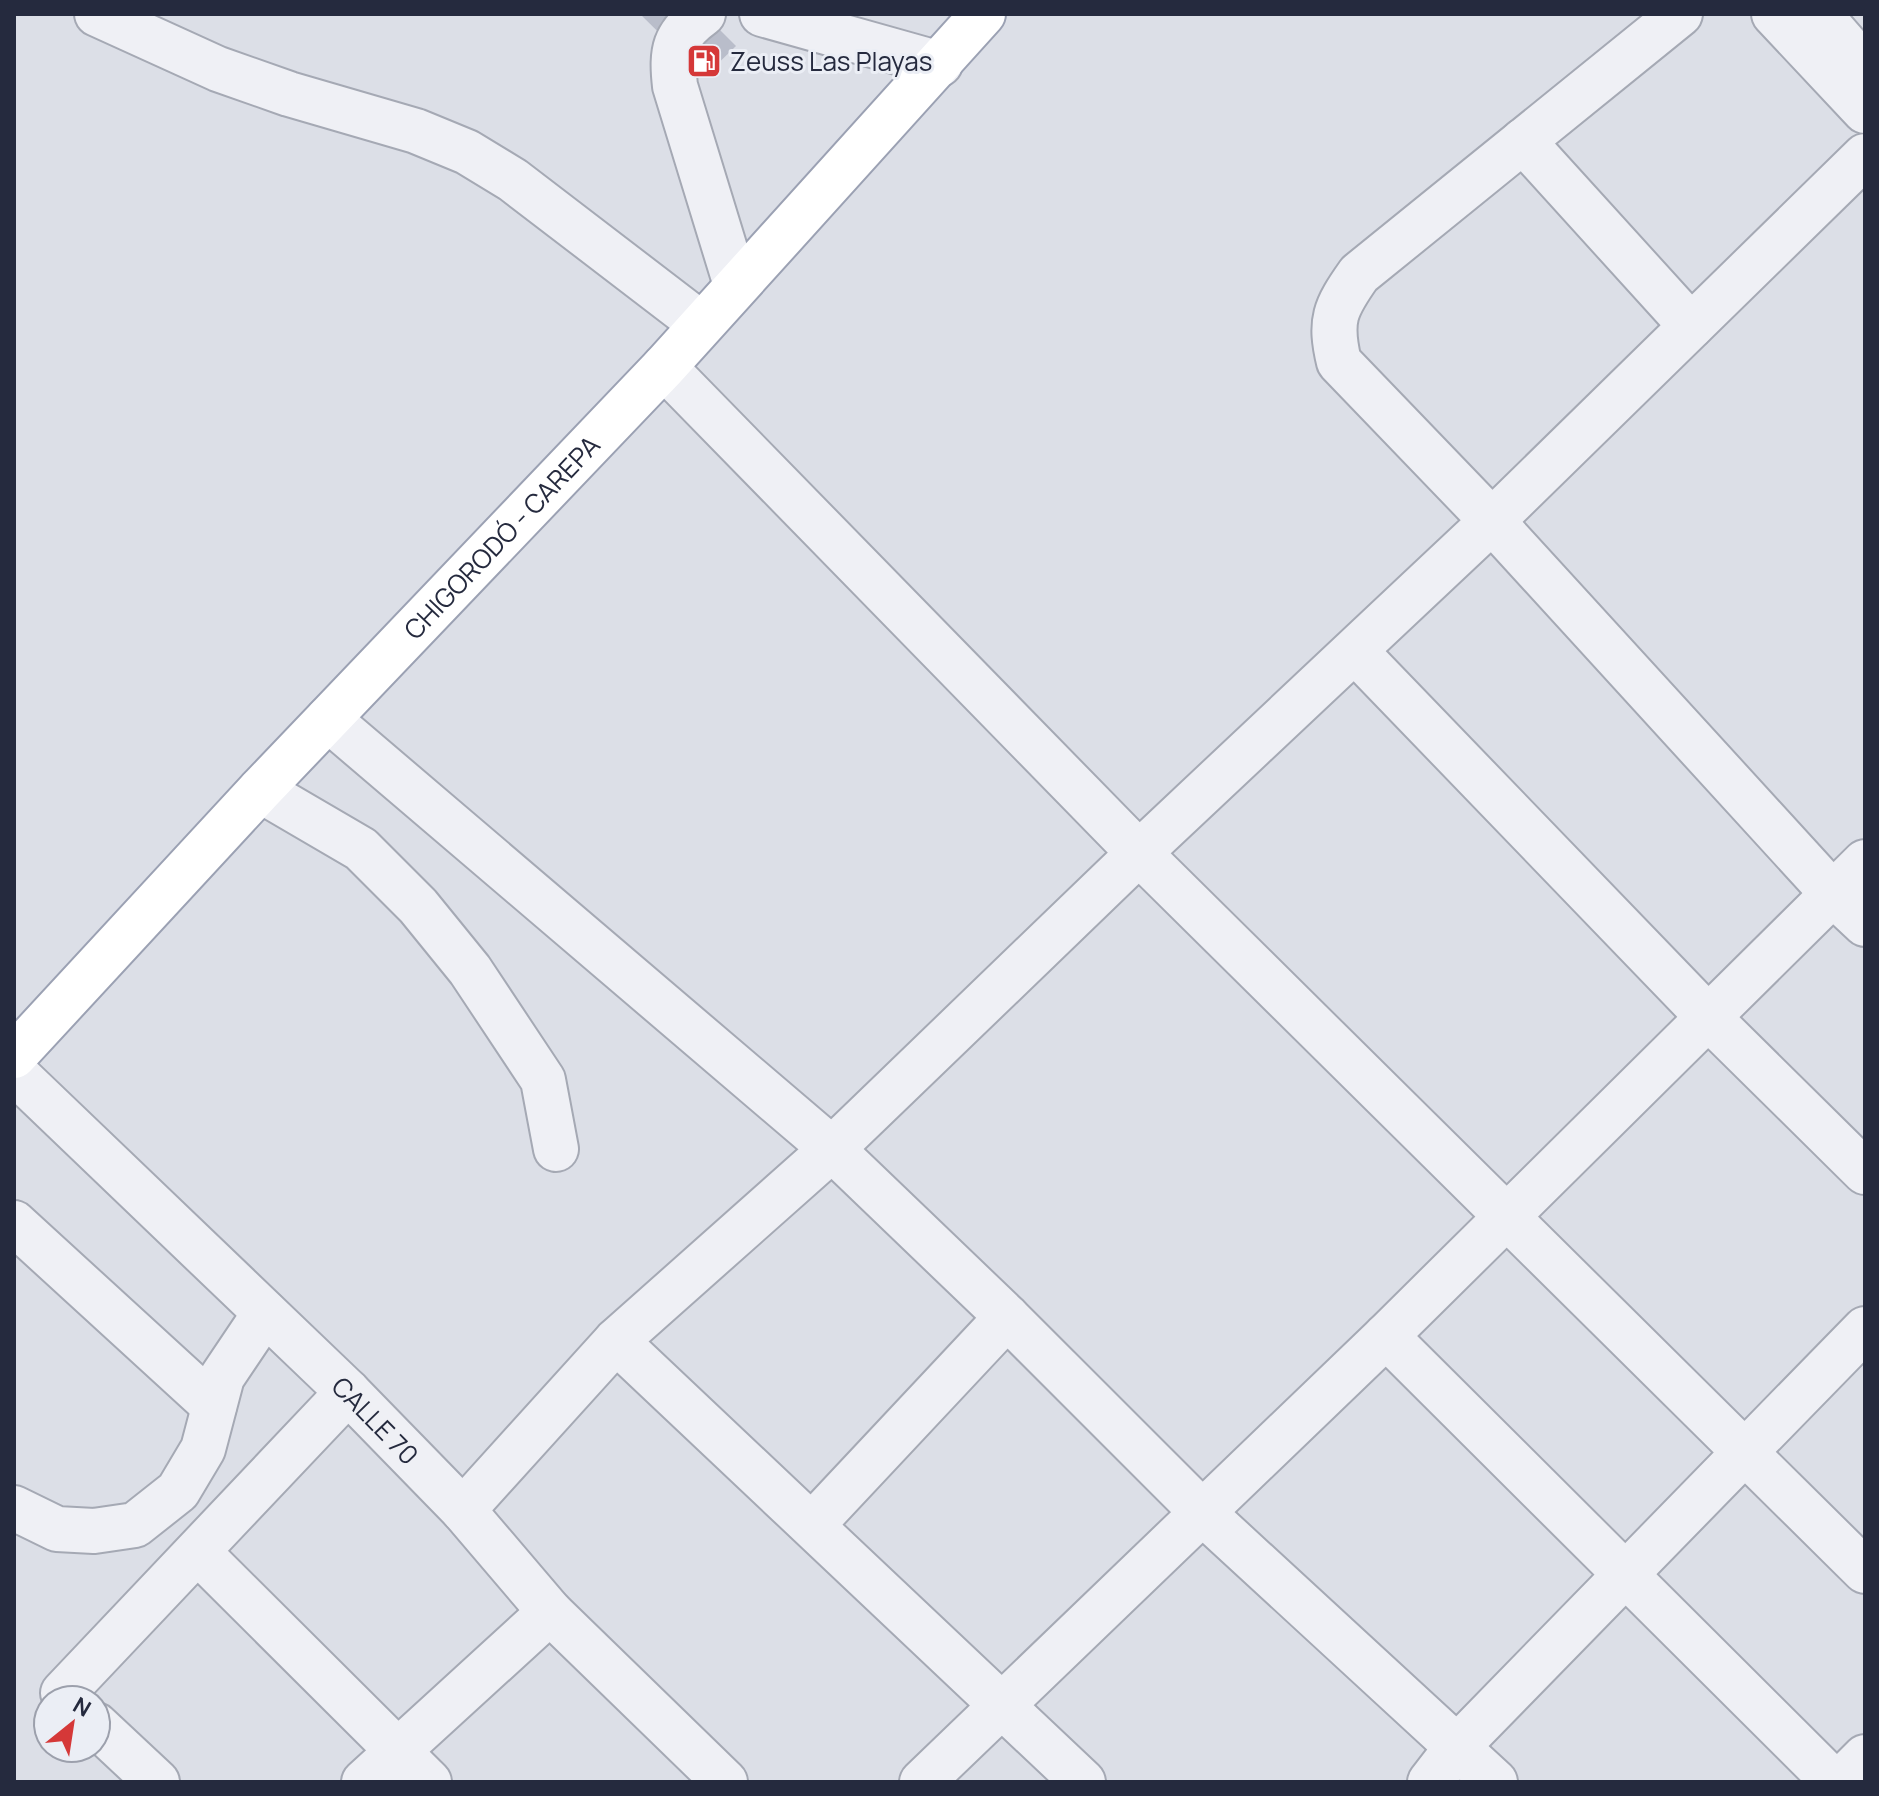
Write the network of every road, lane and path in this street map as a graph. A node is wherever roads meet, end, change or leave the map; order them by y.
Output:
1 (97, 14) edge
2 (703, 14) edge
3 (762, 14) edge
4 (983, 14) edge
5 (1680, 14) edge
6 (1774, 14) edge
7 (1819, 14) edge
8 (940, 64) junction
9 (1865, 67) edge
10 (1865, 111) edge
11 (1523, 141) junction
12 (1865, 156) edge
13 (736, 285) junction
14 (701, 324) junction
15 (1691, 326) junction
16 (664, 367) junction
17 (1492, 521) junction
18 (1355, 651) junction
19 (328, 719) junction
20 (260, 790) junction
21 (1139, 853) junction
22 (1865, 862) edge
23 (1833, 894) junction
24 (1865, 924) edge
25 (1709, 1018) junction
26 (14, 1056) edge
27 (14, 1072) edge
28 (556, 1149) dead end
29 (832, 1149) junction
30 (1865, 1172) edge
31 (1507, 1217) junction
32 (14, 1223) edge
33 (265, 1313) junction
34 (1007, 1317) junction
35 (1865, 1329) edge
36 (1386, 1336) junction
37 (616, 1341) junction
38 (348, 1392) junction
39 (214, 1406) junction
40 (1745, 1452) junction
41 (14, 1508) edge
42 (463, 1510) junction
43 (1203, 1513) junction
44 (812, 1525) junction
45 (1858, 1551) edge
46 (198, 1552) junction
47 (1624, 1575) junction
48 (550, 1612) junction
49 (72, 1684) edge
50 (1003, 1705) junction
51 (112, 1744) edge
52 (1457, 1747) junction
53 (398, 1751) junction
54 (1865, 1757) edge
55 (138, 1776) edge
56 (364, 1782) edge
57 (429, 1782) edge
58 (725, 1782) edge
59 (922, 1782) edge
60 (1083, 1782) edge
61 (1430, 1782) edge
62 (1495, 1782) edge
63 (1837, 1782) edge

1 - 14 street
2 - 13 street
3 - 8 street
4 - 8 main road, CHIGORODÓ - CAREPA
5 - 11 street
6 - 10 street
7 - 9 street
8 - 13 main road, CHIGORODÓ - CAREPA
11 - 15 street
11 - 17 street
12 - 15 street
13 - 14 main road, CHIGORODÓ - CAREPA
14 - 16 main road, CHIGORODÓ - CAREPA
15 - 17 street
16 - 19 main road, CHIGORODÓ - CAREPA
16 - 21 street
17 - 18 street
17 - 23 street
18 - 21 street
18 - 25 street
19 - 20 main road, CHIGORODÓ - CAREPA
19 - 29 street
20 - 26 main road, CHIGORODÓ - CAREPA
20 - 28 street
21 - 29 street
21 - 31 street
22 - 23 street
23 - 24 street
23 - 25 street
25 - 30 street
25 - 31 street
27 - 33 street, CALLE 70
29 - 34 street
29 - 37 street
31 - 36 street
31 - 40 street
32 - 39 street
33 - 38 street, CALLE 70
33 - 39 street
34 - 43 street
34 - 44 street
35 - 40 street
36 - 43 street
36 - 47 street
37 - 42 street
37 - 44 street
38 - 42 street, CALLE 70
38 - 46 street
39 - 41 street
40 - 45 street
40 - 47 street
42 - 48 street, CALLE 70
43 - 50 street
43 - 52 street
44 - 50 street
46 - 49 street
46 - 53 street
47 - 52 street
47 - 63 street
48 - 53 street
48 - 58 street, CALLE 70
50 - 59 street
50 - 60 street
51 - 55 street
52 - 61 street
52 - 62 street
53 - 56 street
53 - 57 street
54 - 63 street

